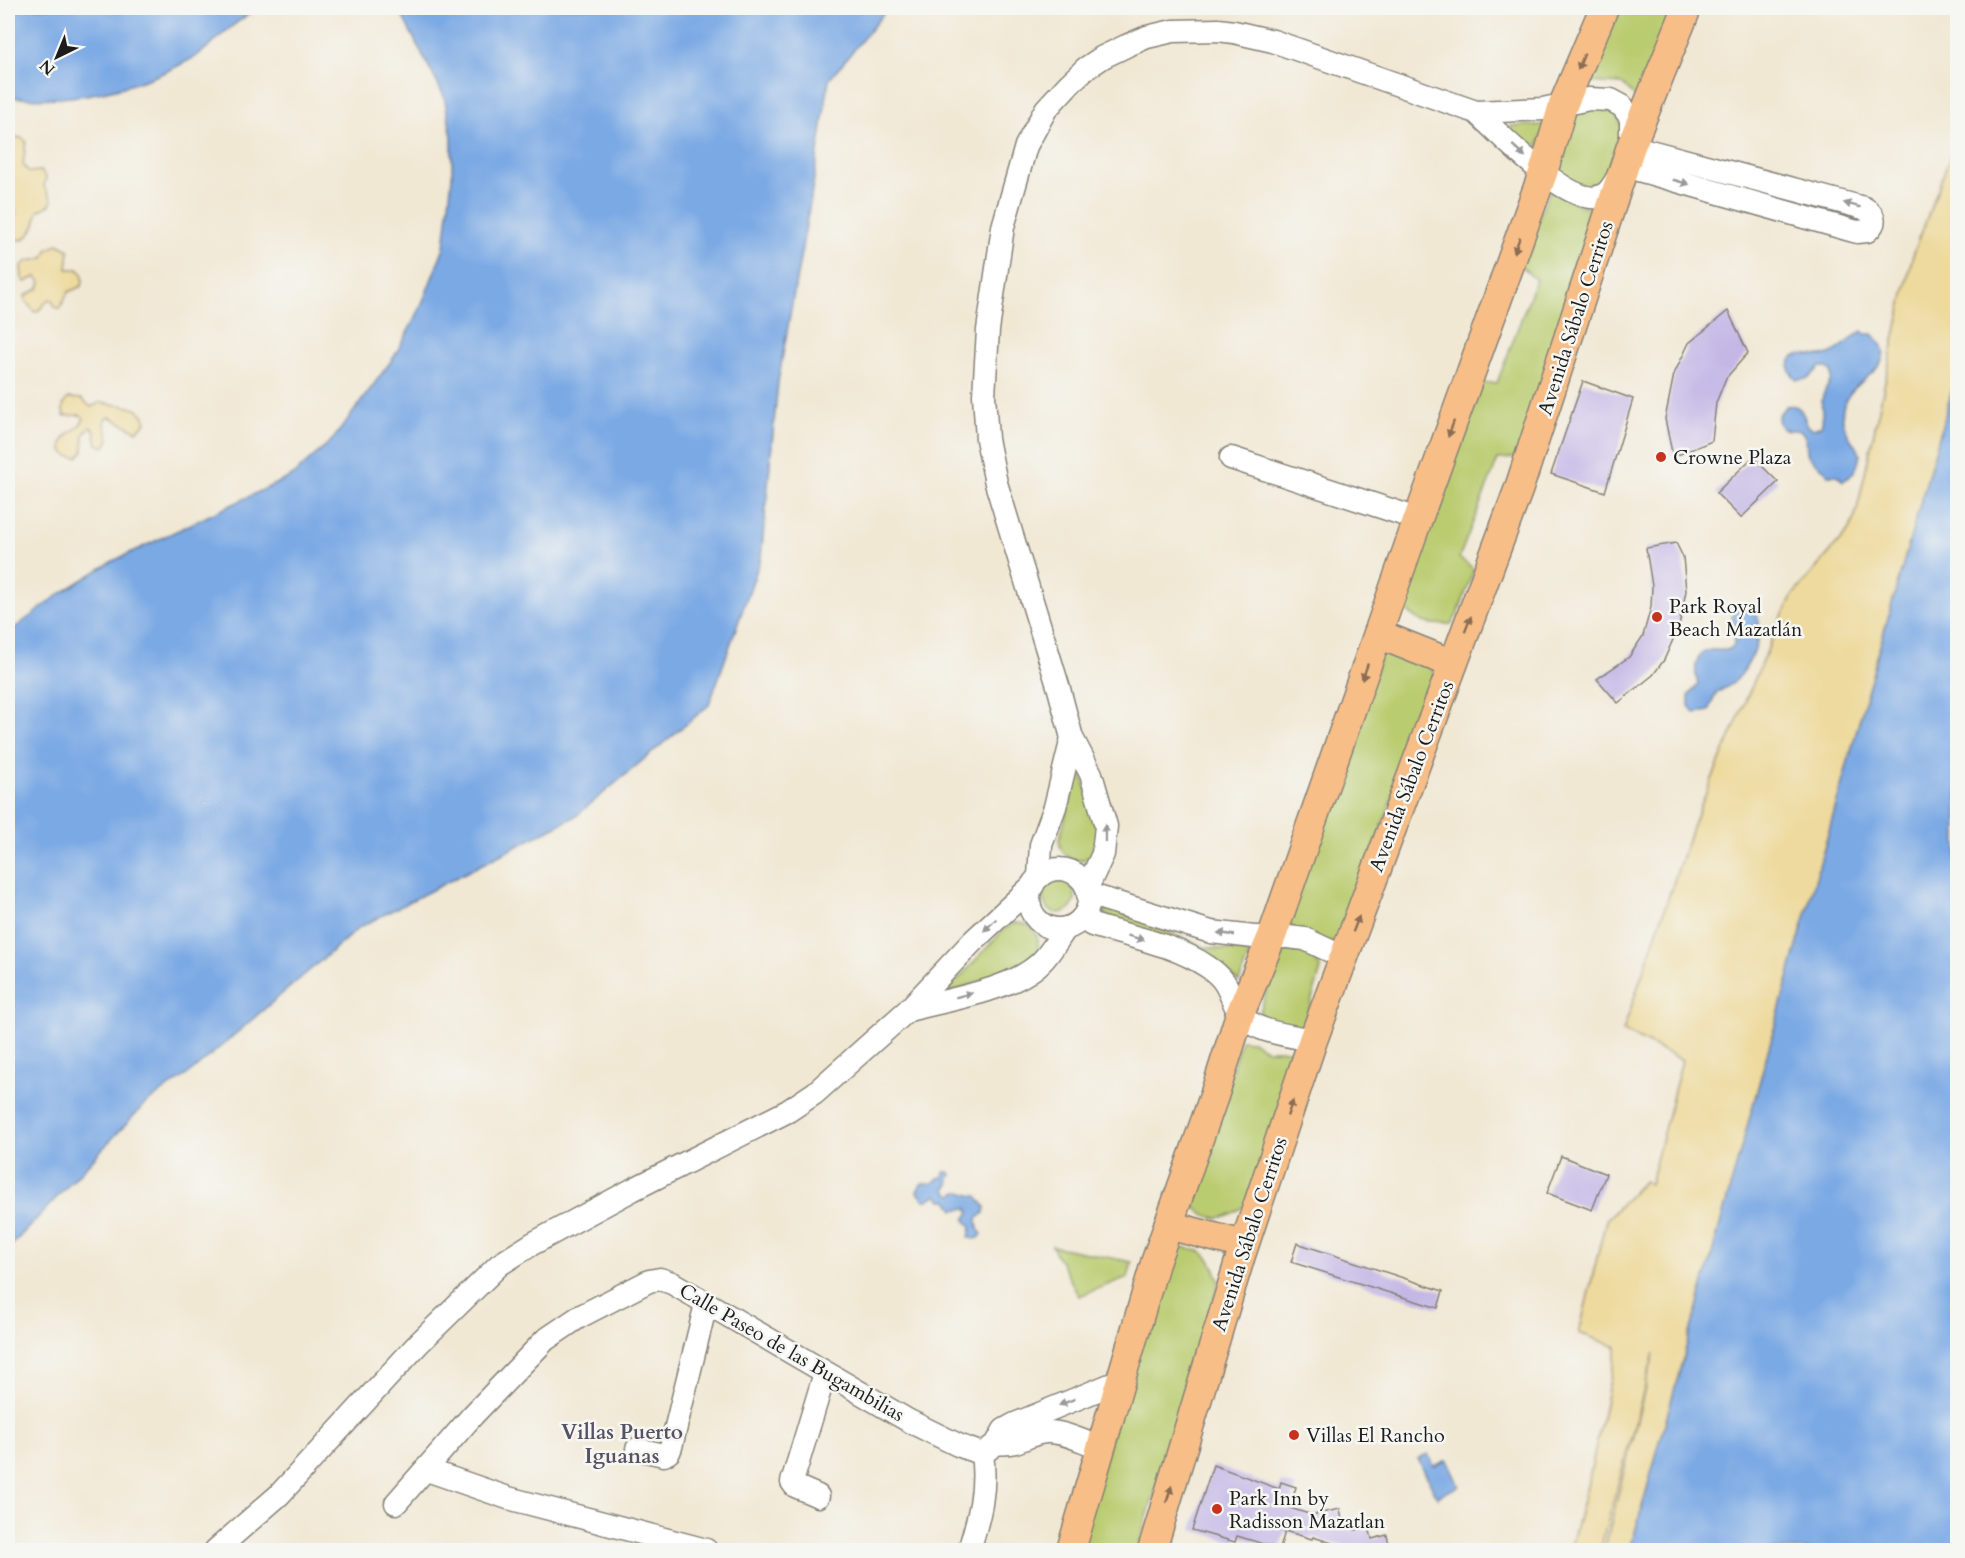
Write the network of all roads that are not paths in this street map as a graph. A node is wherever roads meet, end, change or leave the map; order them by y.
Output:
1 (1604, 8) edge
2 (1687, 8) edge
3 (1563, 105) junction
4 (1476, 112) junction
5 (1628, 156) junction
6 (1543, 173) junction
7 (1231, 458) dead end
8 (1418, 519) junction
9 (1378, 634) junction
10 (1453, 664) junction
11 (1072, 738) junction
12 (1036, 881) junction
13 (1088, 891) junction
14 (1074, 923) junction
15 (1272, 936) junction
16 (1343, 957) junction
17 (908, 1010) junction
18 (1240, 1014) junction
19 (1314, 1040) junction
20 (1168, 1225) junction
21 (1244, 1245) junction
22 (706, 1304) junction
23 (825, 1373) junction
24 (1122, 1380) junction
25 (1042, 1422) junction
26 (1100, 1448) junction
27 (637, 1449) dead end
28 (989, 1449) junction
29 (427, 1470) junction
30 (818, 1496) dead end
31 (396, 1503) dead end
32 (216, 1551) edge
33 (706, 1551) edge
34 (969, 1551) edge
35 (1071, 1551) edge
36 (1152, 1551) edge

1 -> 3 main road
2 - 5 main road, Avenida Sábalo Cerritos
3 - 4 street
3 - 5 street
3 - 6 main road
4 -> 6 street
4 - 11 street
5 -> 5 street
5 - 6 street
10 -> 5 main road, Avenida Sábalo Cerritos
6 -> 8 main road
7 - 8 street
8 - 9 main road
9 - 10 main road
9 -> 15 main road
16 -> 10 main road, Avenida Sábalo Cerritos
11 - 12 street
13 -> 11 street
12 - 13 street
12 - 14 street
12 -> 17 street
13 - 14 street
15 -> 13 street
17 -> 14 street
14 -> 18 street
15 - 16 street
15 - 18 main road
16 - 19 main road, Avenida Sábalo Cerritos
17 - 32 street
18 - 19 street
18 - 20 main road
21 -> 19 main road, Avenida Sábalo Cerritos
20 - 21 main road
20 - 24 main road
36 -> 21 main road, Avenida Sábalo Cerritos
22 - 23 street, Calle Paseo de las Bugambilias
22 - 27 street
22 - 29 street, Calle Paseo de las Bugambilias
23 - 28 street, Calle Paseo de las Bugambilias
23 - 30 street
24 -> 25 street
24 - 26 main road
25 - 26 street
25 - 28 street
26 - 35 main road
28 - 34 street
29 - 31 street, Calle Paseo de las Bugambilias
29 - 33 street

